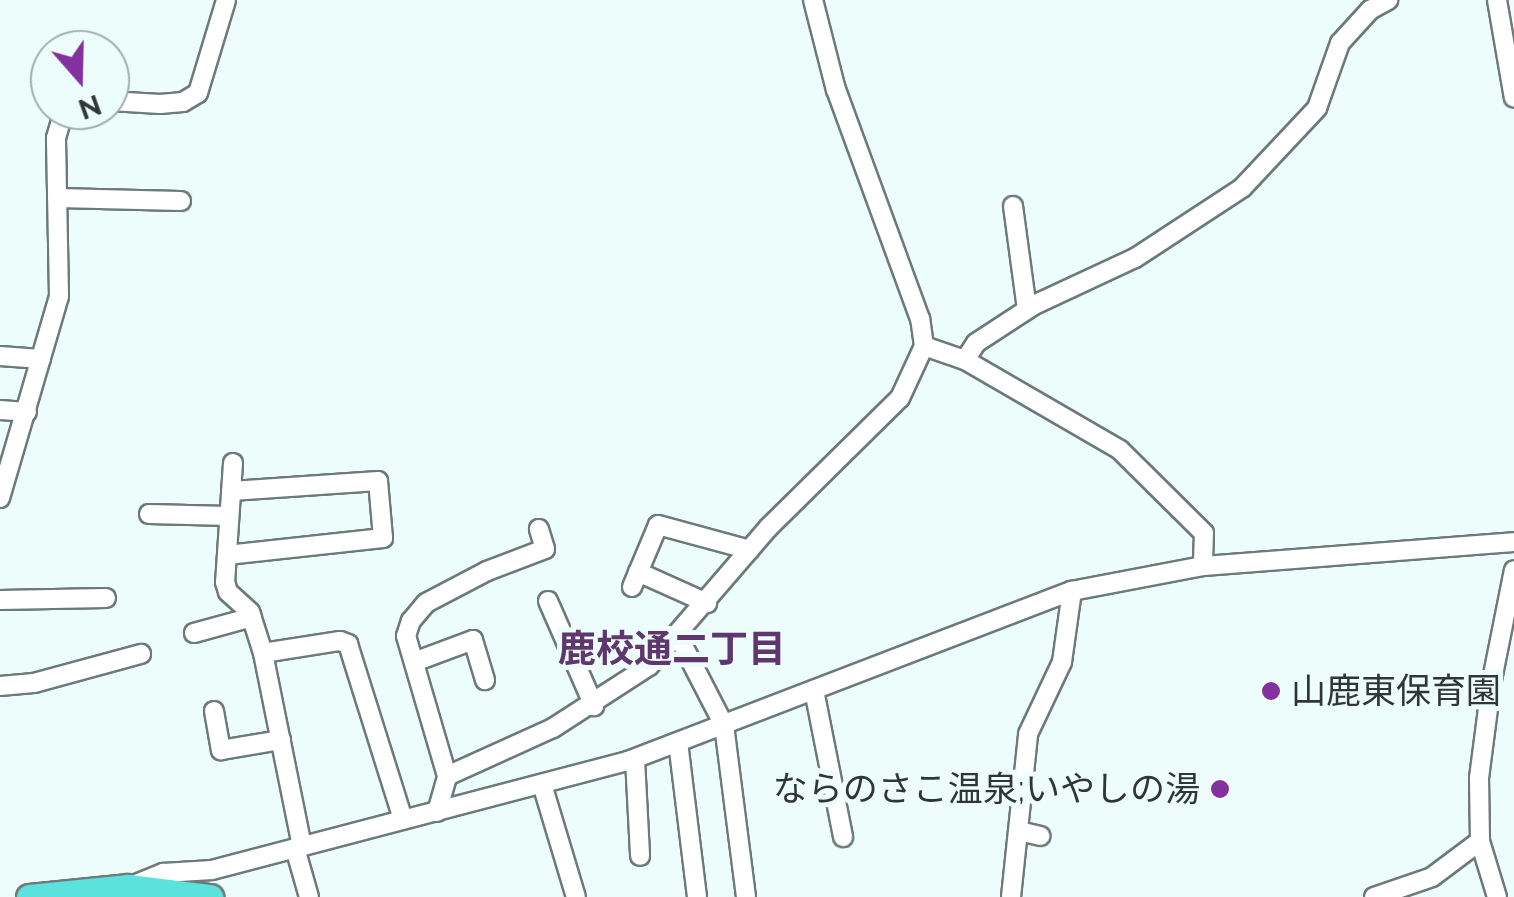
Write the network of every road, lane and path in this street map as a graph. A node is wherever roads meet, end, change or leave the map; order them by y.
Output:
1 (226, 0) edge
2 (813, 0) edge
3 (1388, 0) edge
4 (1496, 0) edge
5 (1514, 98) edge
6 (130, 103) edge
7 (58, 130) edge
8 (57, 198) junction
9 (181, 201) dead end
10 (1013, 206) dead end
11 (1027, 309) junction
12 (924, 346) junction
13 (0, 356) edge
14 (42, 359) junction
15 (965, 360) junction
16 (0, 410) edge
17 (27, 412) junction
18 (233, 463) dead end
19 (4, 471) edge
20 (231, 490) junction
21 (0, 498) edge
22 (150, 514) dead end
23 (229, 516) junction
24 (539, 530) dead end
25 (1514, 542) edge
26 (750, 550) junction
27 (226, 554) junction
28 (1203, 566) junction
29 (1514, 570) edge
30 (1072, 591) junction
31 (106, 598) dead end
32 (0, 600) edge
33 (548, 600) dead end
34 (707, 603) junction
35 (252, 618) junction
36 (194, 633) dead end
37 (678, 636) junction
38 (264, 653) junction
39 (141, 654) dead end
40 (414, 662) junction
41 (484, 680) dead end
42 (0, 686) edge
43 (814, 690) junction
44 (594, 706) junction
45 (214, 711) dead end
46 (724, 724) junction
47 (281, 740) junction
48 (678, 742) junction
49 (635, 758) junction
50 (447, 776) junction
51 (542, 784) junction
52 (437, 812) junction
53 (403, 820) junction
54 (1019, 831) junction
55 (1040, 836) dead end
56 (843, 837) dead end
57 (1480, 841) junction
58 (298, 847) junction
59 (640, 856) dead end
60 (212, 870) junction
61 (128, 887) junction
62 (29, 897) edge
63 (212, 897) edge
64 (309, 897) edge
65 (576, 897) edge
66 (698, 897) edge
67 (746, 897) edge
68 (1011, 897) edge
69 (1374, 897) edge
70 (1498, 897) edge

1 - 6 street
2 - 12 street
3 - 11 street
4 - 5 street
7 - 8 street
8 - 9 street
8 - 14 street
10 - 11 street
11 - 15 street
12 - 15 street
12 - 26 street
13 - 14 street
14 - 17 street
15 - 28 street
16 - 17 street
17 - 19 street
18 - 20 street
19 - 21 street
20 - 23 street
20 - 27 street
22 - 23 street
23 - 27 street
24 - 40 street
25 - 28 street
26 - 34 street
26 - 34 street
27 - 35 street
28 - 30 street
29 - 57 street
30 - 43 street
30 - 54 street
31 - 32 street
33 - 44 street
34 - 37 street
35 - 36 street
35 - 38 street
37 - 44 street
37 - 46 street
38 - 47 street
38 - 53 street
39 - 42 street
40 - 41 street
40 - 50 street
43 - 46 street
43 - 56 street
44 - 50 street
45 - 47 street
46 - 48 street
46 - 67 street
47 - 58 street
48 - 49 street
48 - 66 street
49 - 51 street
49 - 59 street
50 - 52 street
51 - 52 street
51 - 65 street
52 - 53 street
53 - 58 street
54 - 55 street
54 - 68 street
57 - 69 street
57 - 70 street
58 - 60 street
58 - 64 street
60 - 61 street
60 - 63 street
61 - 62 highway
61 - 63 highway

